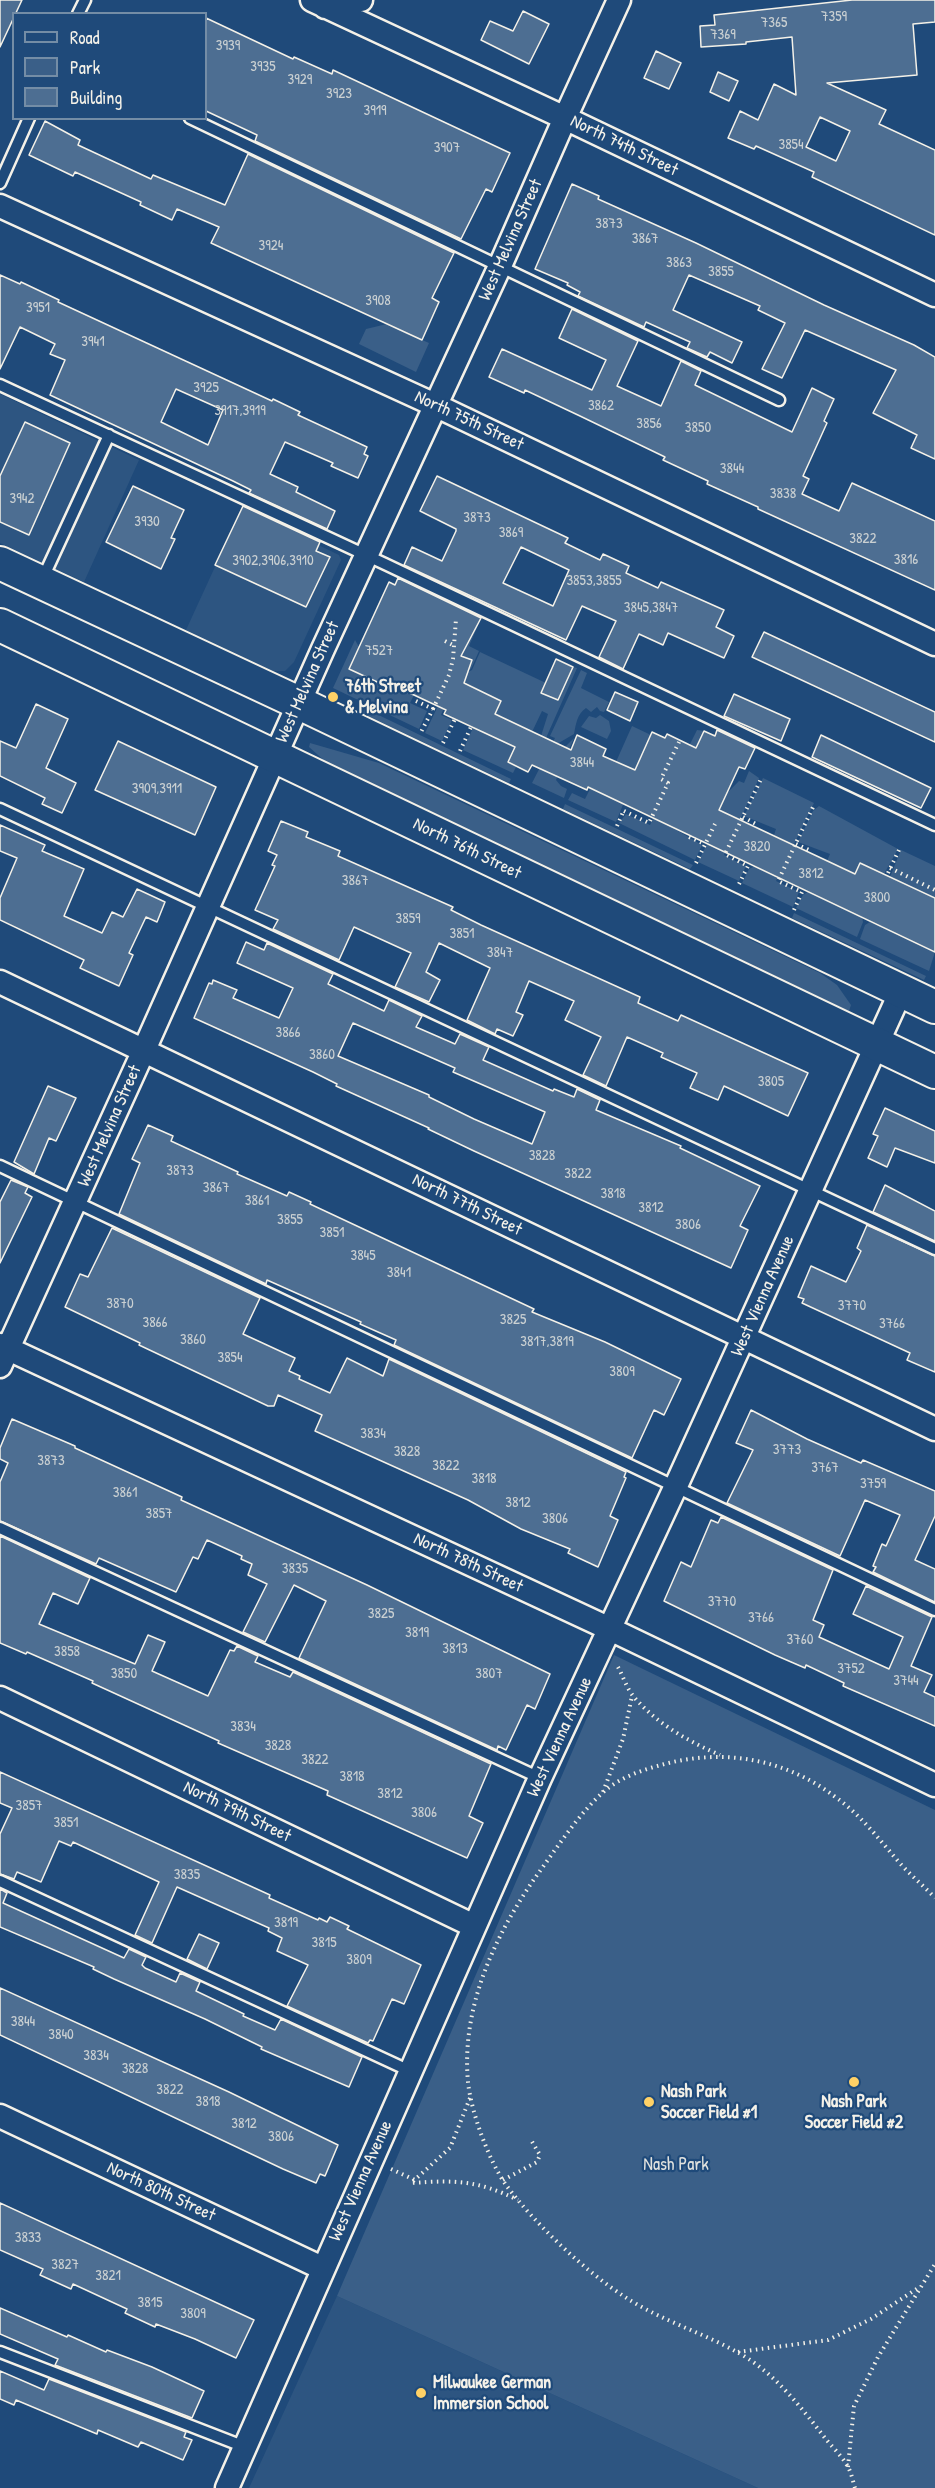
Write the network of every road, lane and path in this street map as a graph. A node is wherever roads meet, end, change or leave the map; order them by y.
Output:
1 (361, 0) edge
2 (620, 0) edge
3 (318, 3) edge
4 (565, 118) junction
5 (28, 120) edge
6 (194, 120) edge
7 (0, 183) edge
8 (0, 206) edge
9 (500, 266) junction
10 (935, 295) edge
11 (0, 385) edge
12 (779, 400) dead end
13 (435, 405) junction
14 (109, 435) junction
15 (366, 555) junction
16 (0, 563) edge
17 (41, 582) junction
18 (456, 619) dead end
19 (0, 625) edge
20 (445, 641) dead end
21 (935, 644) edge
22 (453, 645) junction
23 (416, 701) dead end
24 (299, 703) junction
25 (433, 709) junction
26 (455, 719) dead end
27 (471, 727) dead end
28 (421, 733) dead end
29 (679, 742) dead end
30 (443, 744) dead end
31 (459, 751) dead end
32 (274, 756) junction
33 (761, 779) dead end
34 (814, 805) dead end
35 (0, 808) edge
36 (743, 818) junction
37 (715, 824) dead end
38 (756, 824) dead end
39 (935, 825) edge
40 (617, 826) dead end
41 (689, 837) dead end
42 (705, 844) junction
43 (796, 844) junction
44 (809, 850) dead end
45 (899, 850) dead end
46 (696, 863) dead end
47 (739, 884) dead end
48 (935, 890) edge
49 (209, 906) junction
50 (794, 910) dead end
51 (0, 982) edge
52 (901, 991) junction
53 (935, 1007) edge
54 (876, 1044) junction
55 (144, 1050) junction
56 (935, 1072) edge
57 (0, 1166) edge
58 (810, 1191) junction
59 (75, 1202) junction
60 (935, 1249) edge
61 (744, 1339) junction
62 (3, 1353) edge
63 (935, 1429) edge
64 (675, 1488) junction
65 (0, 1528) edge
66 (935, 1610) edge
67 (610, 1629) junction
68 (618, 1667) dead end
69 (632, 1696) junction
70 (0, 1698) edge
71 (727, 1757) junction
72 (540, 1778) junction
73 (935, 1785) edge
74 (602, 1794) junction
75 (0, 1881) edge
76 (934, 1896) edge
77 (474, 1926) junction
78 (410, 2071) junction
79 (471, 2096) junction
80 (0, 2116) edge
81 (531, 2140) dead end
82 (503, 2180) junction
83 (521, 2202) junction
84 (935, 2264) edge
85 (322, 2268) junction
86 (919, 2287) junction
87 (0, 2352) edge
88 (738, 2352) junction
89 (245, 2447) junction
90 (848, 2468) junction
91 (226, 2488) edge
92 (855, 2488) edge

1 - 3 street
2 - 4 street, West Melvina Street
3 - 4 street, North 74th Street
4 - 9 street, West Melvina Street
4 - 10 street, North 74th Street
5 - 7 lane
6 - 9 lane
8 - 13 street, North 75th Street
9 - 12 lane
9 - 13 street, West Melvina Street
11 - 14 lane
13 - 15 street, West Melvina Street
13 - 21 street, North 75th Street
14 - 15 lane
14 - 17 lane
15 - 24 street, West Melvina Street
15 - 39 lane
16 - 17 main road
17 - 24 main road
18 - 22 path
19 - 32 main road, North 76th Street
20 - 22 path
22 - 25 path
23 - 25 path
24 - 32 street, West Melvina Street
24 - 52 main road
25 - 28 path
26 - 30 path
27 - 31 path
29 - 40 path
32 - 49 street, West Melvina Street
32 - 54 main road, North 76th Street
33 - 36 path
34 - 43 path
35 - 49 lane
36 - 38 path
36 - 47 path
37 - 42 path
41 - 42 path
42 - 46 path
43 - 44 path
43 - 50 path
45 - 48 path
49 - 55 street, West Melvina Street
49 - 58 lane
51 - 55 street, North 77th Street
52 - 53 main road
52 - 54 street, West Vienna Avenue
54 - 56 main road, North 76th Street
54 - 58 street, West Vienna Avenue
55 - 59 street, West Melvina Street
55 - 61 street, North 77th Street
57 - 59 lane
58 - 60 lane
58 - 61 street, West Vienna Avenue
59 - 62 street, West Melvina Street
59 - 64 lane
61 - 63 street, North 77th Street
61 - 64 street, West Vienna Avenue
62 - 67 street, North 78th Street
64 - 66 lane
64 - 67 street, West Vienna Avenue
65 - 72 lane
67 - 72 street, West Vienna Avenue
67 - 73 street, North 78th Street
68 - 69 path
69 - 71 path
69 - 74 path
70 - 77 street, North 79th Street
71 - 74 path
71 - 76 path
72 - 77 street, West Vienna Avenue
74 - 79 path
75 - 78 lane
77 - 78 street, West Vienna Avenue
78 - 85 street, West Vienna Avenue
79 - 82 path
79 - 83 path
80 - 85 street, North 80th Street
81 - 82 path
82 - 83 path
83 - 88 path
84 - 86 path
85 - 89 street, West Vienna Avenue
86 - 88 path
86 - 90 path
87 - 89 lane
88 - 90 path
89 - 91 street, West Vienna Avenue
90 - 92 path

